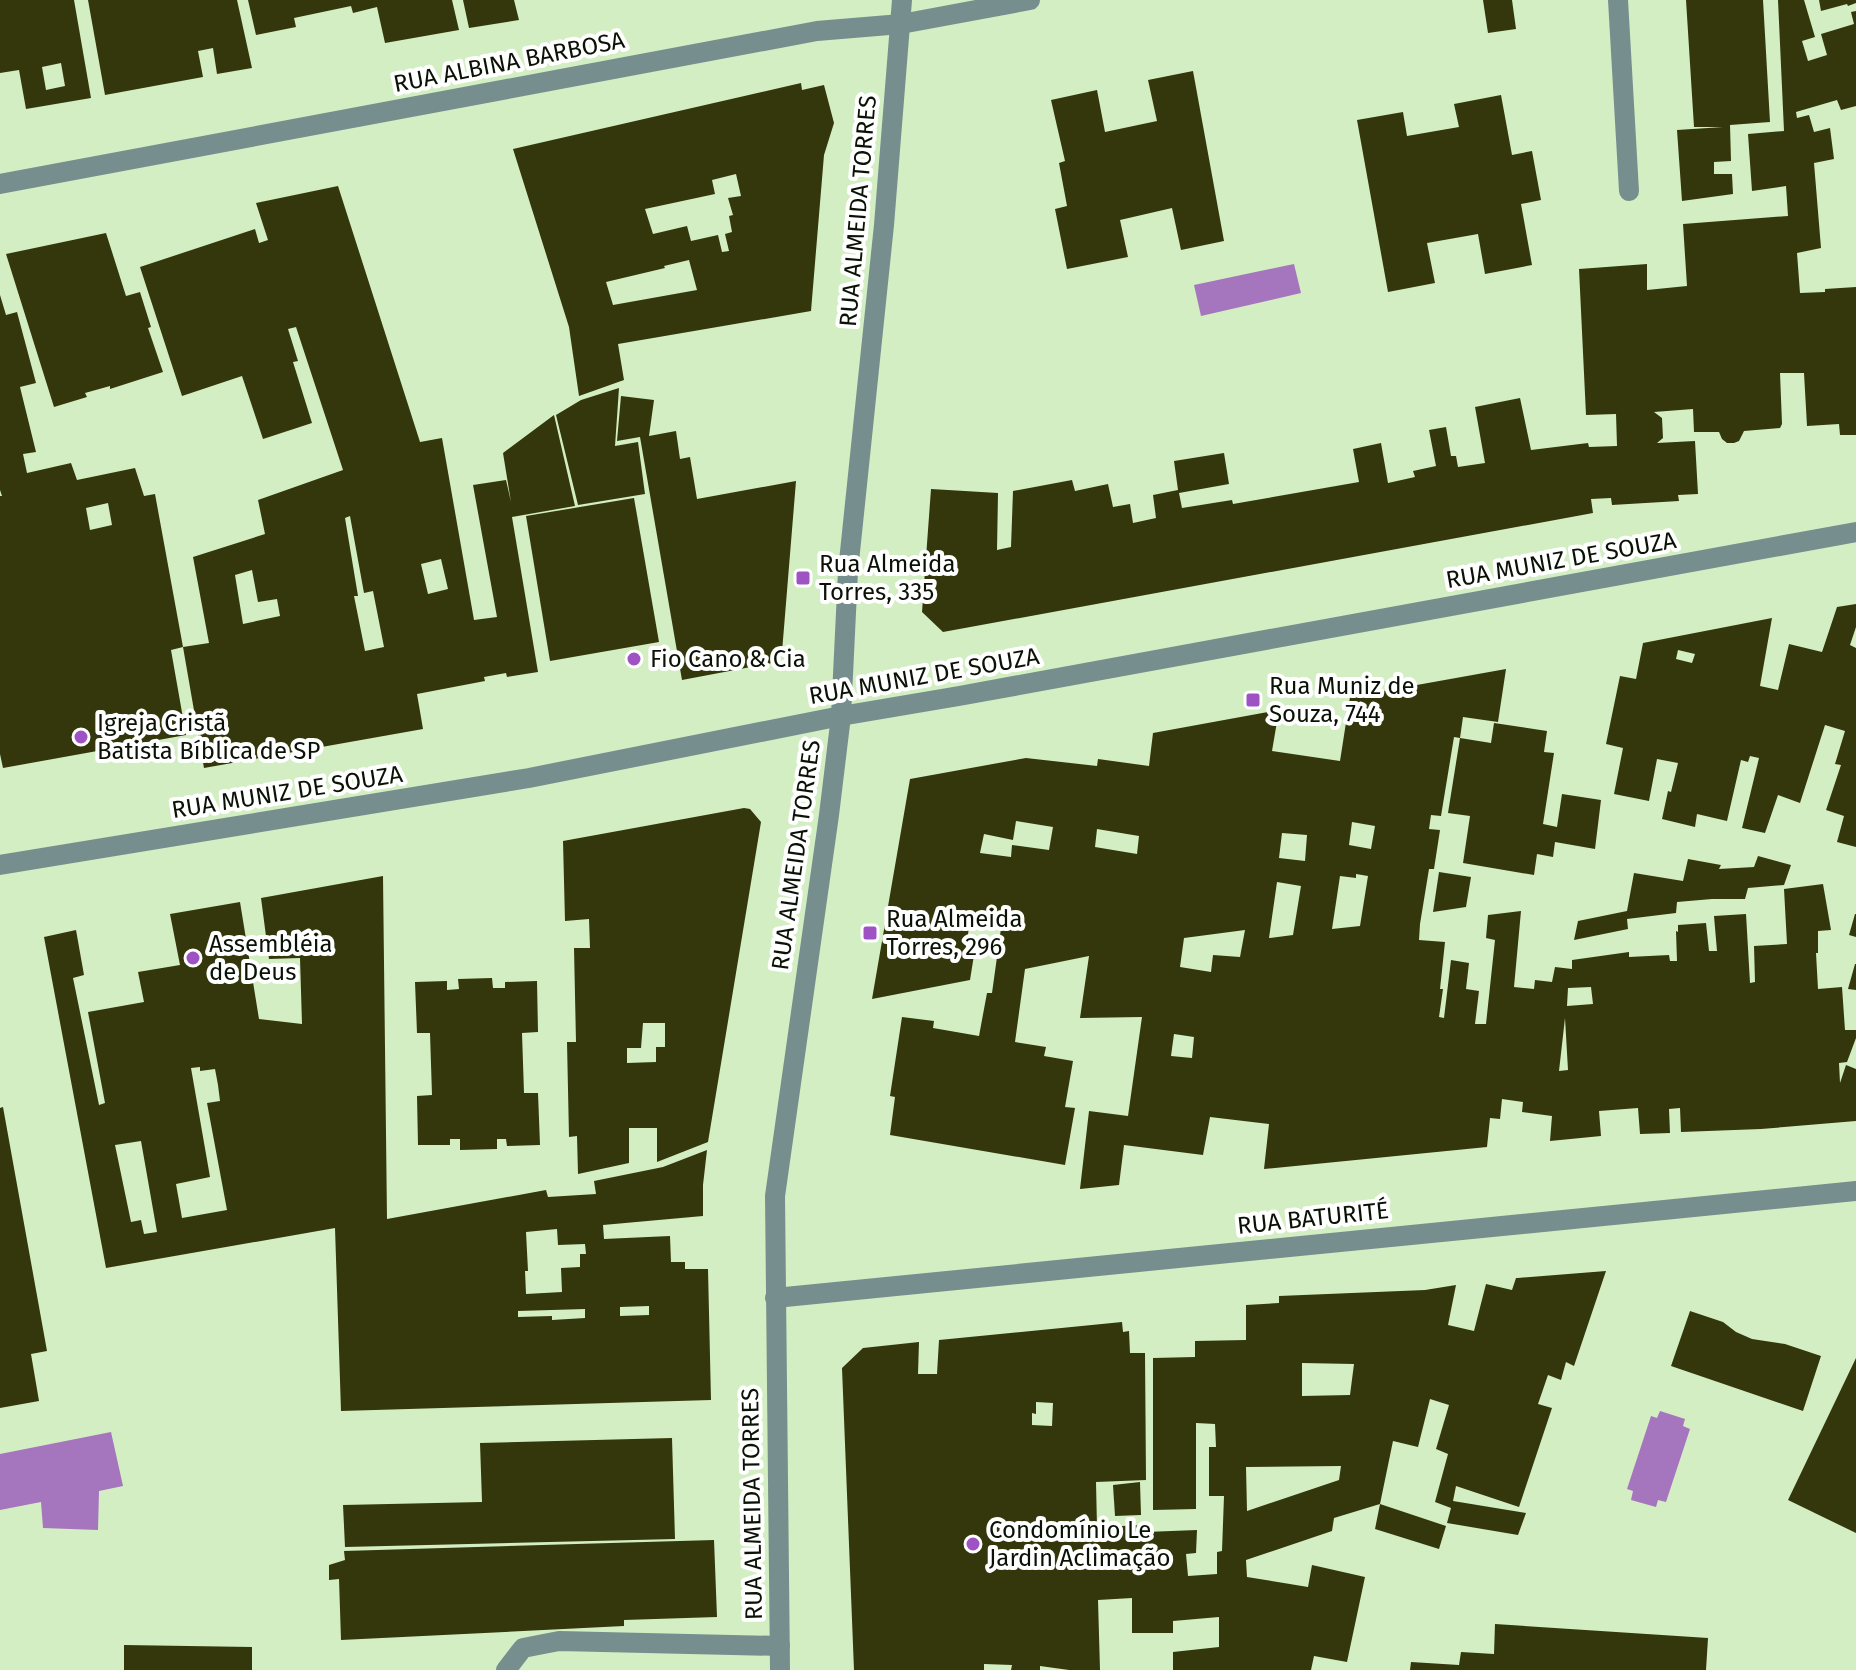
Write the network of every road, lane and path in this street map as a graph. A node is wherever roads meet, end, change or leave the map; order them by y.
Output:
1 (902, 0) edge
2 (1030, 0) edge
3 (1618, 0) edge
4 (901, 24) junction
5 (0, 184) edge
6 (1629, 191) dead end
7 (1856, 532) edge
8 (841, 716) junction
9 (0, 865) edge
10 (1856, 1191) edge
11 (775, 1298) junction
12 (780, 1646) junction
13 (506, 1670) edge
14 (780, 1670) edge

1 - 4 street, RUA ALMEIDA TORRES
2 - 4 street, RUA ALBINA BARBOSA
3 - 6 street
4 - 5 street, RUA ALBINA BARBOSA
4 - 8 street, RUA ALMEIDA TORRES
7 - 8 street, RUA MUNIZ DE SOUZA
8 - 9 street, RUA MUNIZ DE SOUZA
8 - 11 street, RUA ALMEIDA TORRES
10 - 11 street, RUA BATURITÉ
11 - 12 street, RUA ALMEIDA TORRES
12 - 13 street
12 - 14 street, RUA ALMEIDA TORRES

